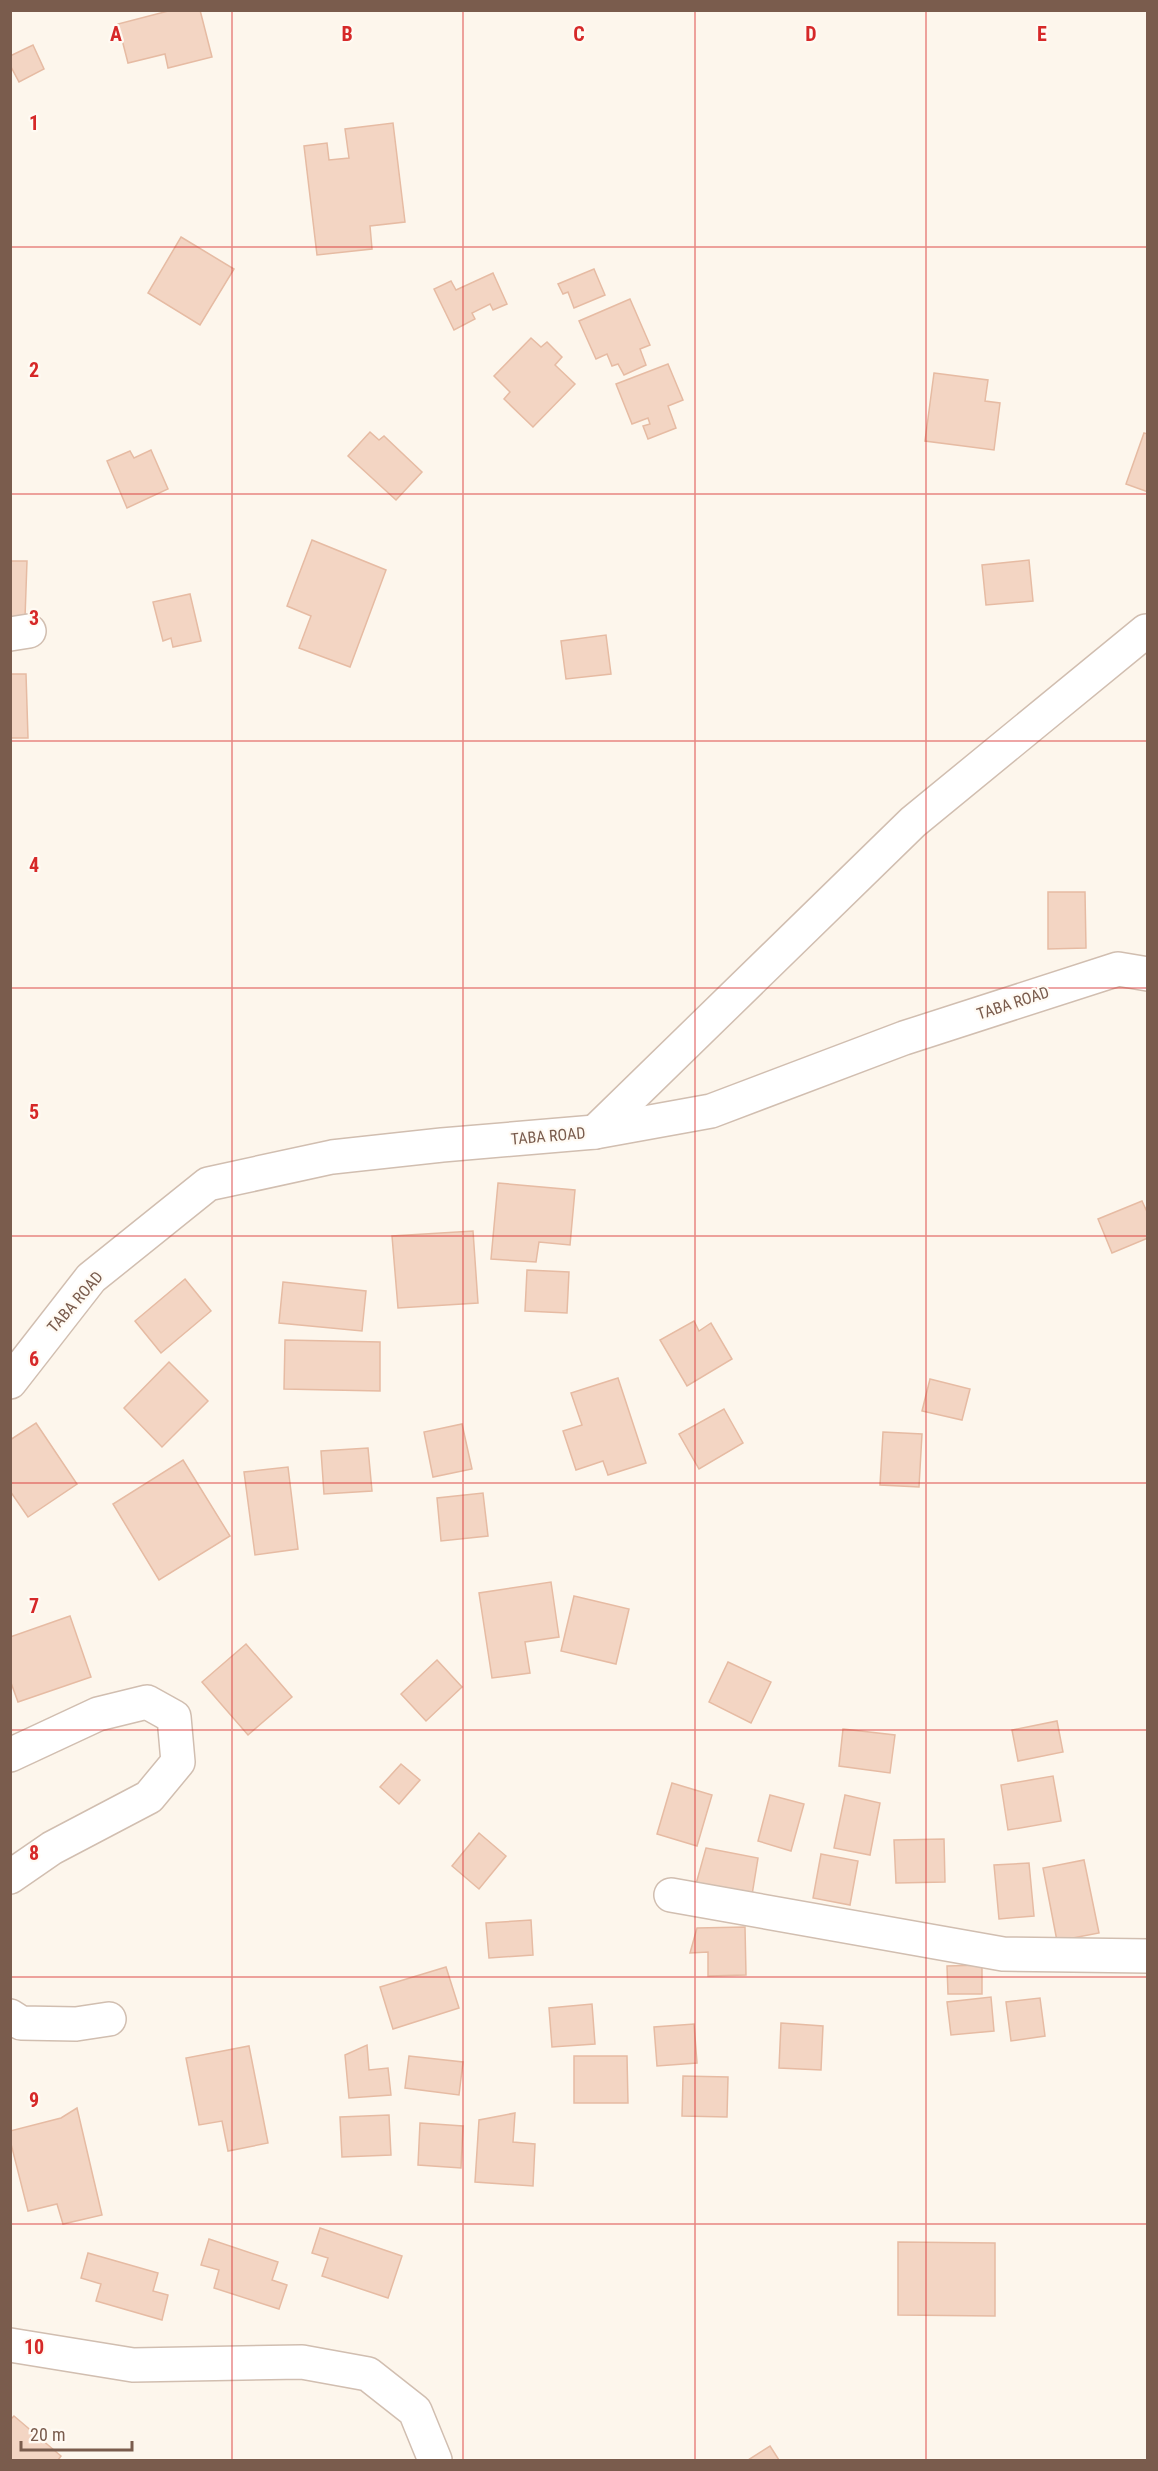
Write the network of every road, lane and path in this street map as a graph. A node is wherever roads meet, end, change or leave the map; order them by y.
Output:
1 (1146, 631) dead end
2 (1148, 974) edge
3 (595, 1132) junction
4 (10, 1382) edge
5 (10, 1755) edge
6 (10, 1877) edge
7 (672, 1895) dead end
8 (1148, 1956) edge
9 (10, 2016) edge
10 (109, 2019) dead end
11 (10, 2345) edge
12 (435, 2460) edge

1 - 3 street
2 - 3 street, TABA ROAD
3 - 4 street, TABA ROAD
5 - 6 street
7 - 8 street
9 - 10 street
11 - 12 street

